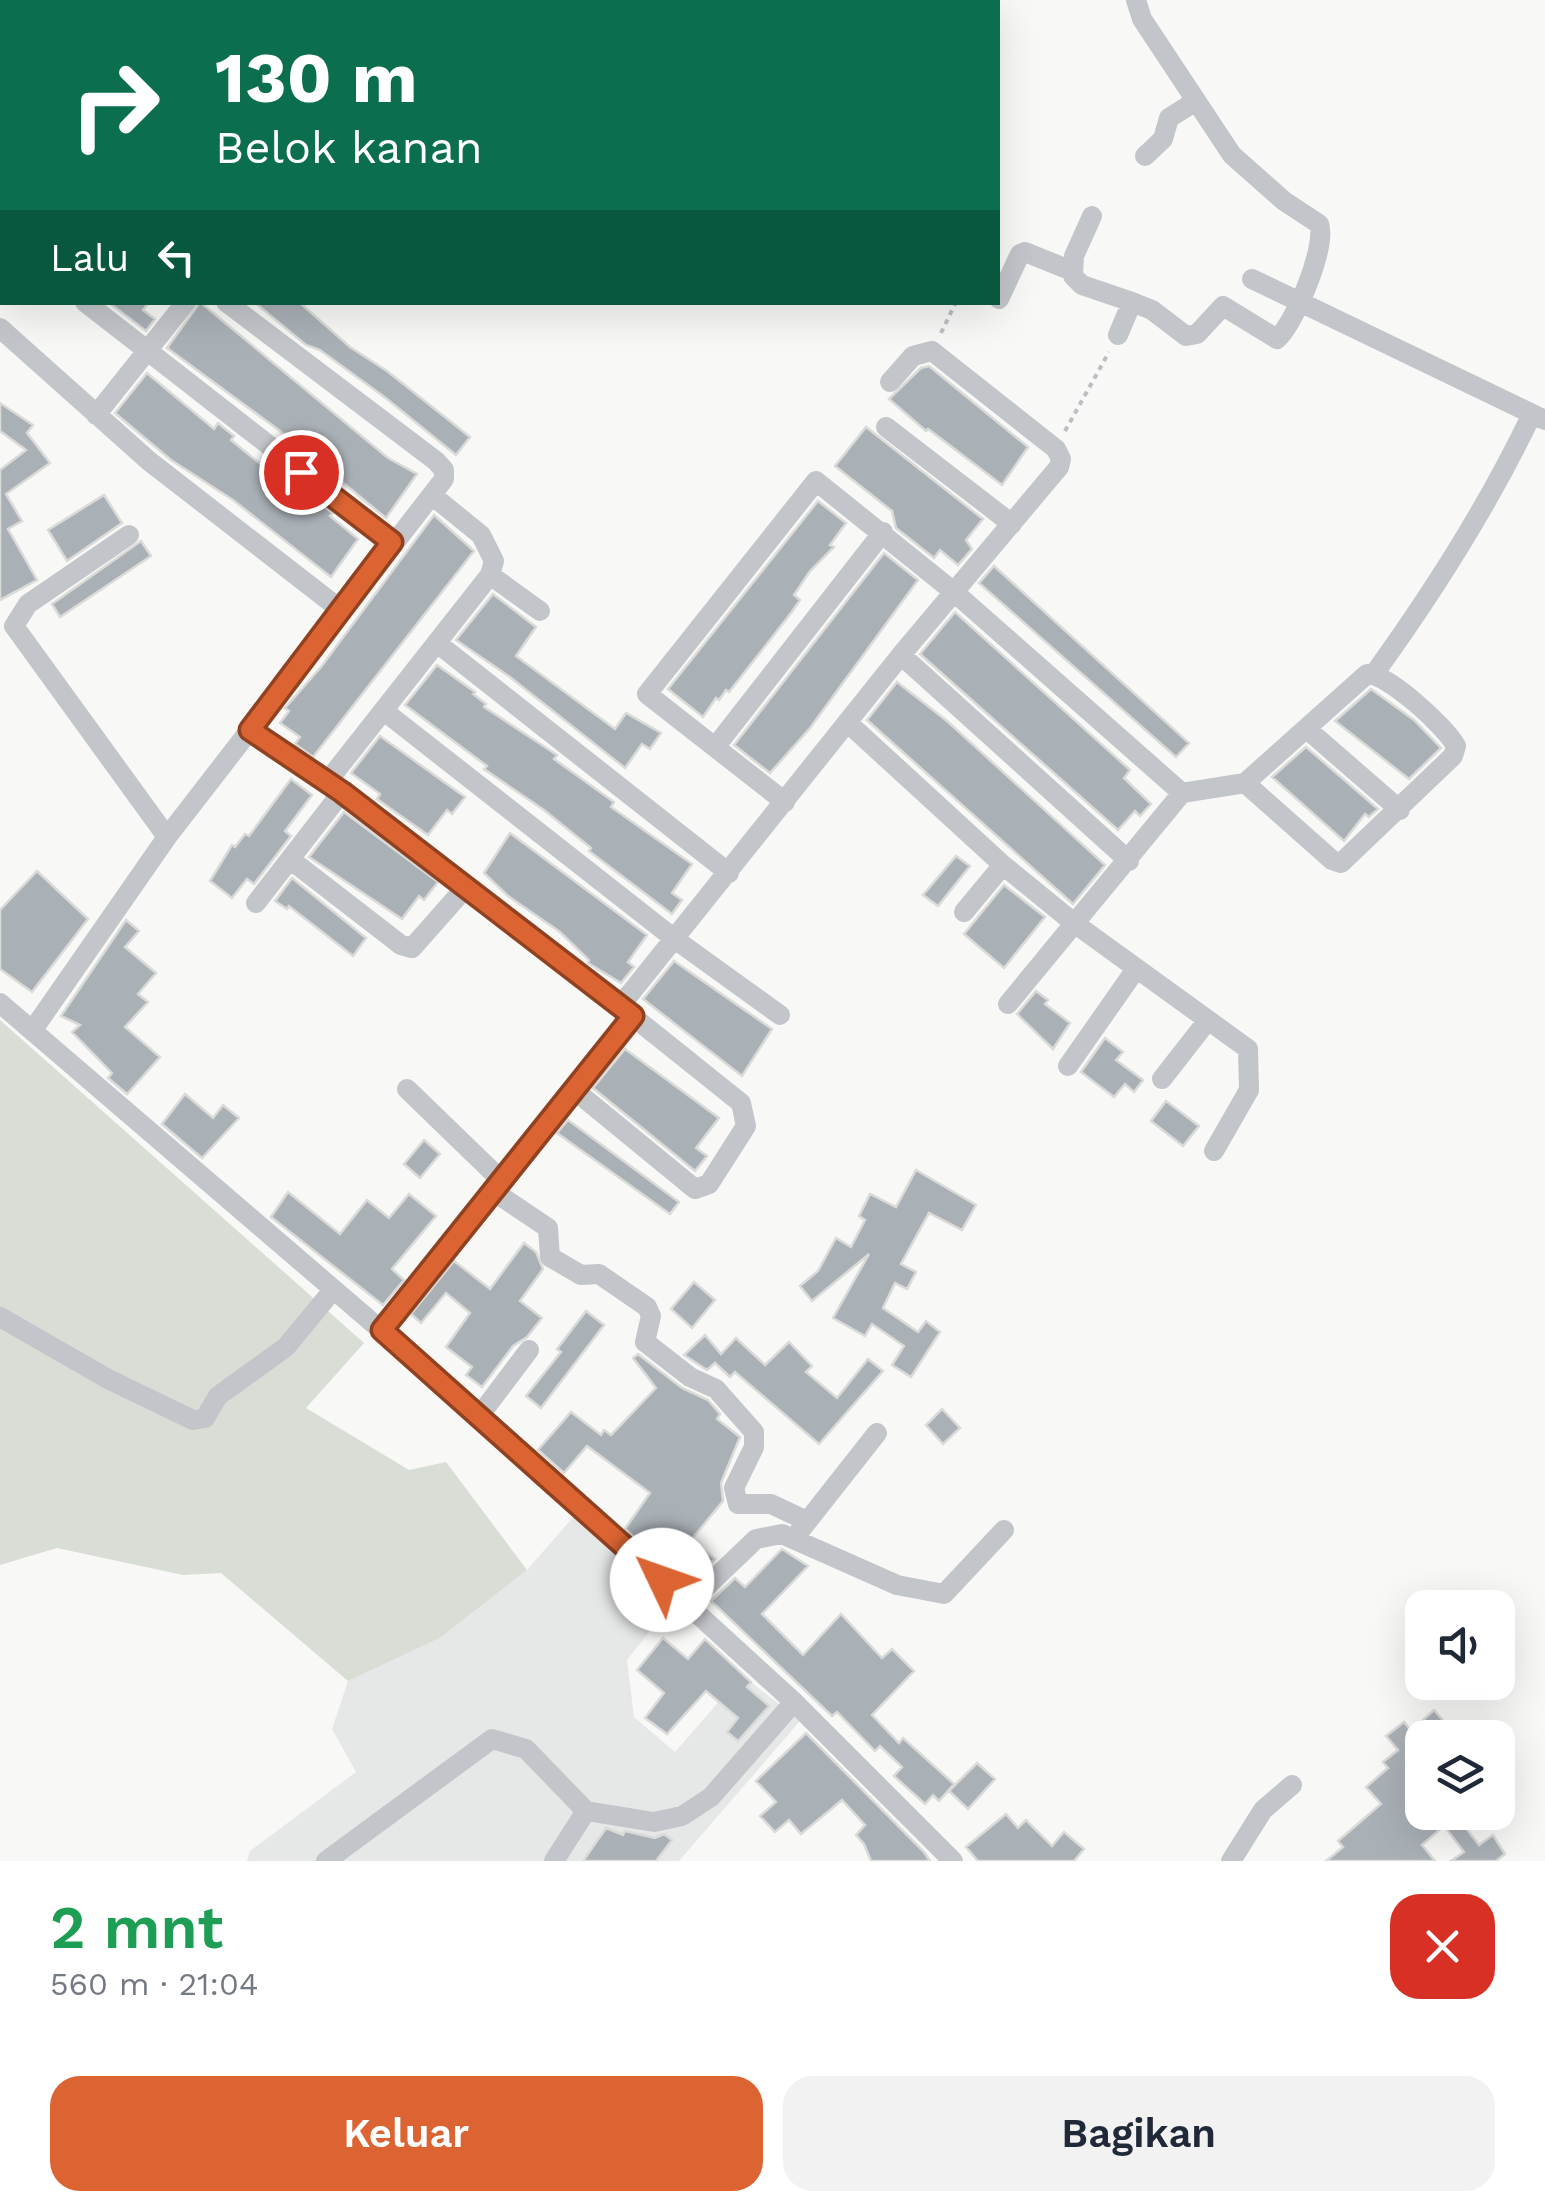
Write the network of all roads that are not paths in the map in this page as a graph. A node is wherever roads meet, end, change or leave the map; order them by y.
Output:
1 (1136, 0) edge
2 (1196, 101) junction
3 (1145, 156) dead end
4 (1092, 216) dead end
5 (1072, 271) junction
6 (1252, 279) dead end
7 (1000, 297) edge
8 (1301, 299) junction
9 (1132, 302) junction
10 (89, 305) edge
11 (184, 305) edge
12 (230, 305) edge
13 (0, 328) edge
14 (1118, 334) road end
15 (148, 353) junction
16 (890, 382) dead end
17 (96, 416) junction
18 (1538, 417) edge
19 (886, 427) dead end
20 (433, 496) junction
21 (1012, 524) junction
22 (884, 532) junction
23 (129, 536) dead end
24 (392, 542) junction
25 (490, 575) junction
26 (954, 592) junction
27 (341, 610) junction
28 (540, 612) dead end
29 (438, 643) junction
30 (901, 655) junction
31 (1374, 674) junction
32 (384, 711) junction
33 (847, 722) junction
34 (250, 730) junction
35 (1308, 730) junction
36 (716, 746) junction
37 (1245, 783) junction
38 (335, 787) junction
39 (1182, 793) junction
40 (785, 802) junction
41 (1400, 810) junction
42 (167, 837) junction
43 (290, 860) junction
44 (1129, 861) junction
45 (1003, 866) junction
46 (730, 873) junction
47 (466, 887) junction
48 (256, 903) dead end
49 (964, 912) dead end
50 (1074, 923) junction
51 (676, 940) junction
52 (1136, 968) junction
53 (0, 1003) edge
54 (1008, 1004) dead end
55 (627, 1011) junction
56 (780, 1015) dead end
57 (1208, 1020) junction
58 (32, 1031) junction
59 (1068, 1066) dead end
60 (1162, 1079) dead end
61 (406, 1089) dead end
62 (573, 1090) junction
63 (1214, 1151) dead end
64 (497, 1186) junction
65 (334, 1290) junction
66 (0, 1317) edge
67 (382, 1330) junction
68 (529, 1350) dead end
69 (480, 1415) junction
70 (878, 1433) dead end
71 (801, 1529) junction
72 (1004, 1530) dead end
73 (688, 1604) junction
74 (794, 1702) junction
75 (1292, 1784) dead end
76 (586, 1810) junction
77 (326, 1861) edge
78 (554, 1861) edge
79 (953, 1861) edge
80 (1231, 1861) edge

1 - 2 street
2 - 3 street
2 - 8 street
4 - 5 street
5 - 7 street
5 - 9 street
6 - 8 street
8 - 9 street
8 - 18 street
9 - 14 street
10 - 15 street
11 - 15 street
12 - 20 street
13 - 17 street
15 - 17 street
15 - 24 street
16 - 21 street
17 - 27 street
18 - 31 street
19 - 21 street
20 - 24 street
20 - 25 street
21 - 26 street
22 - 26 street
22 - 36 street
22 - 36 street
23 - 42 street
24 - 27 street
25 - 28 street
25 - 29 street
26 - 30 street
26 - 39 street
27 - 34 street
29 - 32 street
29 - 46 street
30 - 33 street
30 - 44 street
31 - 35 street
31 - 41 street
32 - 38 street
32 - 51 street
33 - 40 street
33 - 45 street
34 - 38 street
34 - 42 street
35 - 37 street
35 - 41 street
36 - 40 street
37 - 39 street
37 - 41 street
38 - 43 street
38 - 47 street
39 - 44 street
40 - 46 street
42 - 58 street
43 - 47 street
43 - 48 street
44 - 50 street
45 - 49 street
45 - 50 street
46 - 51 street
47 - 55 street
50 - 52 street
50 - 54 street
51 - 55 street
51 - 56 street
52 - 57 street
52 - 59 street
53 - 58 street
55 - 62 street
55 - 62 street
57 - 60 street
57 - 63 street
58 - 65 street
61 - 64 street
62 - 64 street
64 - 67 street
64 - 71 street
65 - 66 street
65 - 67 street
67 - 69 street
68 - 69 street
69 - 73 street
70 - 71 street
71 - 72 street
71 - 73 street
73 - 74 street
74 - 76 street
74 - 79 street
75 - 80 street
76 - 77 street
76 - 78 street

